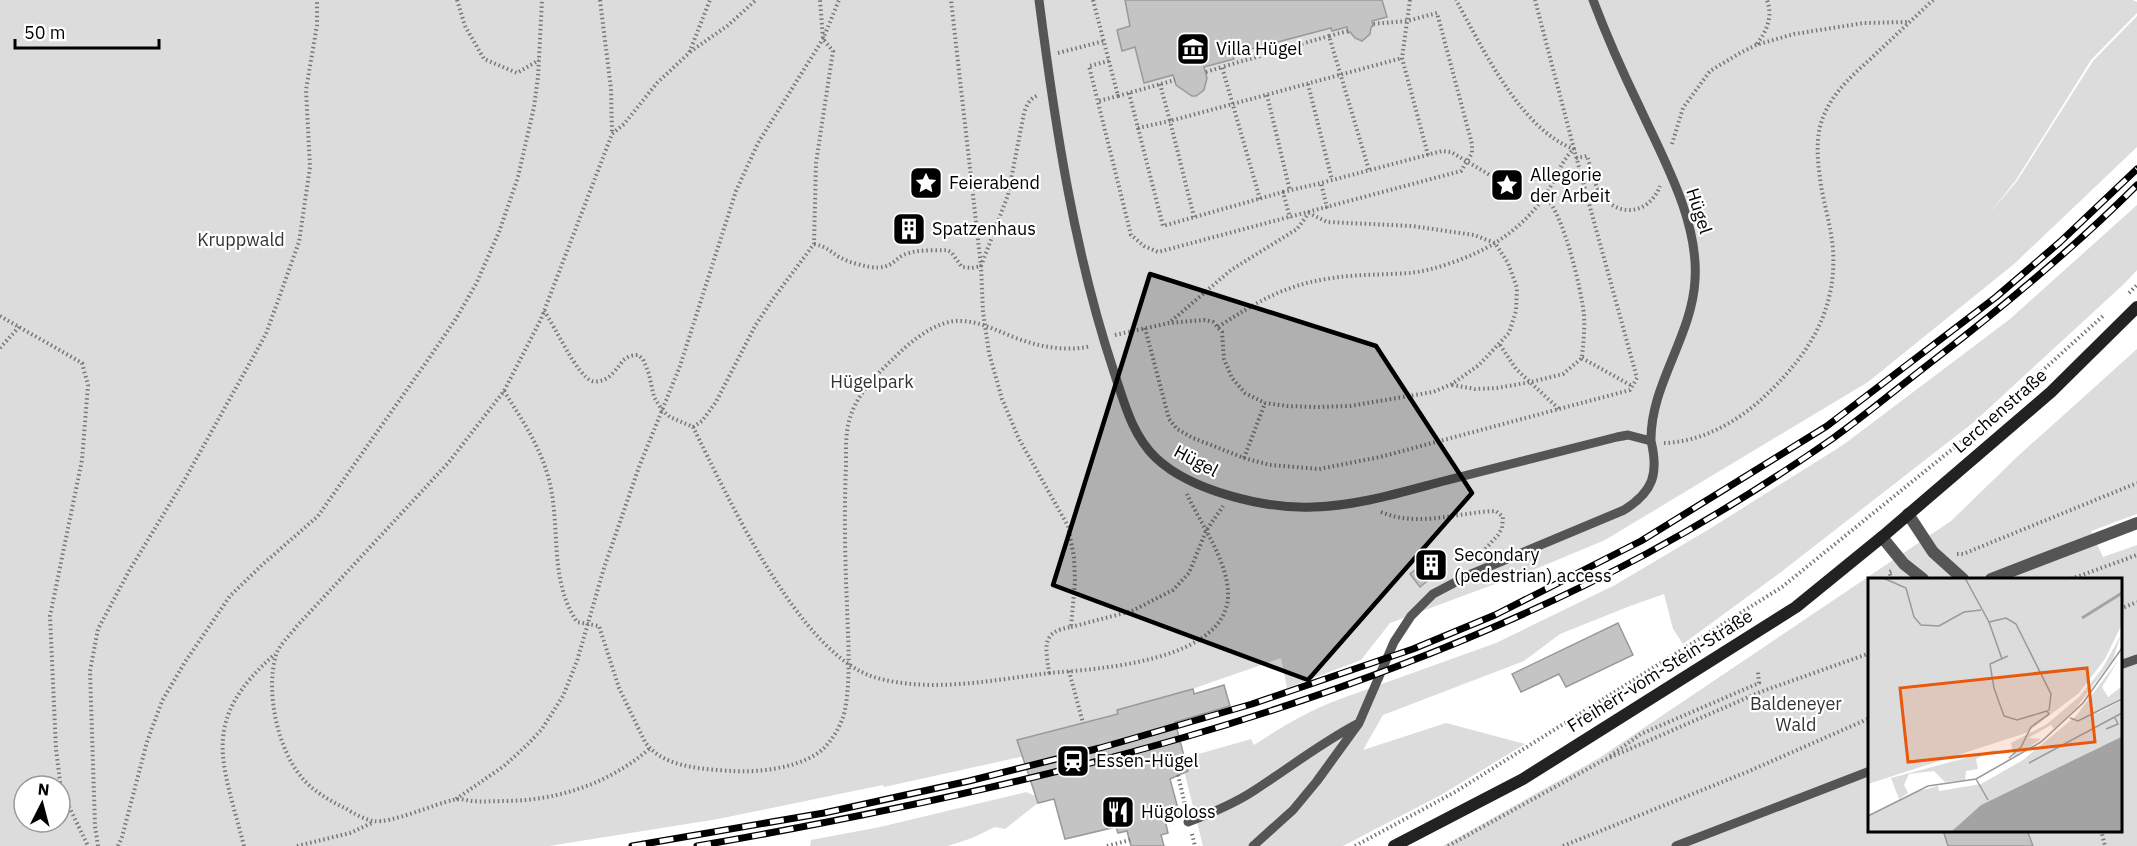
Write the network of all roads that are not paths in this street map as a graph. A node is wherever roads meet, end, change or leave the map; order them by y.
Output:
1 (1039, 0) edge
2 (1593, 0) edge
3 (2137, 307) edge
4 (1651, 441) junction
5 (1908, 514) junction
6 (2137, 523) edge
7 (1882, 537) junction
8 (1922, 578) edge
9 (1962, 578) edge
10 (1994, 578) edge
11 (2137, 659) edge
12 (2122, 665) edge
13 (1359, 723) junction
14 (1868, 772) edge
15 (1188, 822) road end
16 (1253, 846) edge
17 (1394, 846) edge
18 (1676, 846) edge

1 - 4 lane, Hügel
2 - 4 lane, Hügel
3 - 5 main road, Lerchenstraße
4 - 13 lane, Hügel
5 - 7 main road, Lerchenstraße
5 - 9 street
6 - 10 street
7 - 8 street
7 - 17 main road, Freiherr-vom-Stein-Straße
11 - 12 lane
13 - 15 lane
13 - 16 lane, Hügel
14 - 18 lane

